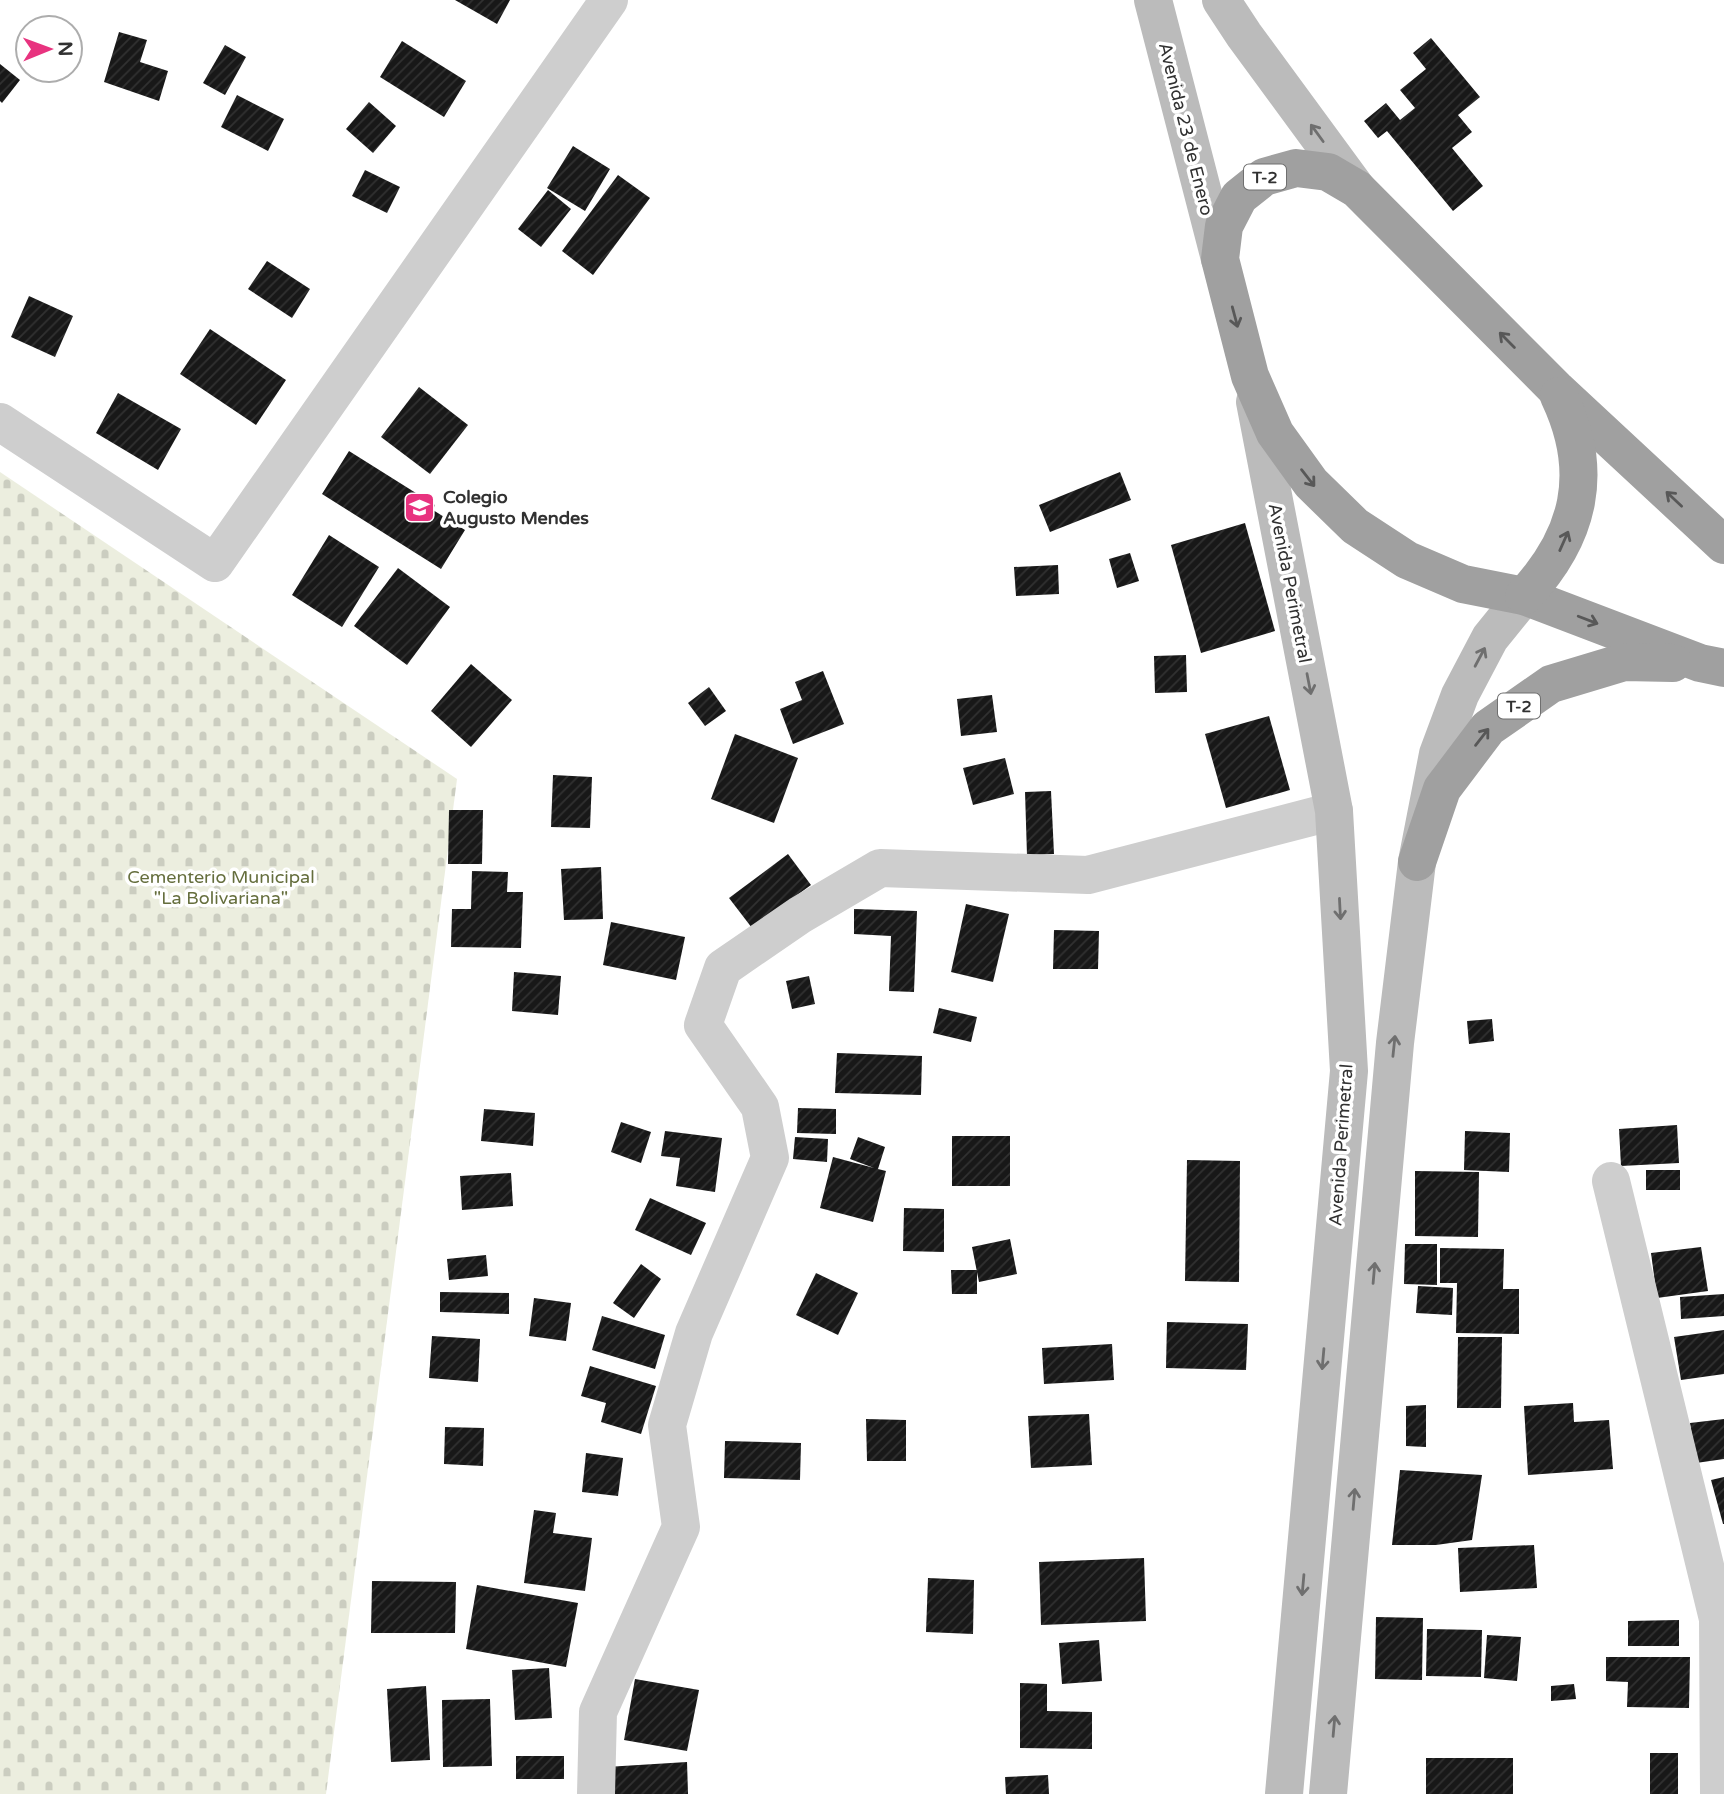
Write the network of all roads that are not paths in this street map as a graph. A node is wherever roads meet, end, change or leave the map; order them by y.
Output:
1 (609, 0) edge
2 (1153, 0) edge
3 (1221, 0) edge
4 (1357, 189) junction
5 (1220, 259) junction
6 (1250, 376) junction
7 (1556, 389) junction
8 (0, 422) edge
9 (1724, 545) edge
10 (1524, 596) junction
11 (1712, 666) edge
12 (1334, 811) junction
13 (1417, 862) junction
14 (1612, 1181) dead end
15 (596, 1794) edge
16 (1284, 1794) edge
17 (1328, 1794) edge
18 (1719, 1794) edge

1 - 8 street
2 - 5 main road, Avenida 23 de Enero / T-2
4 -> 3 main road, T-2
4 - 5 highway, T-2
7 -> 4 highway, T-2
5 -> 6 highway, T-2
6 -> 10 highway, T-2
6 -> 12 main road, Avenida Perimetral
9 -> 7 highway, T-2
10 -> 7 highway, T-2
10 -> 11 highway, T-2
13 -> 10 main road
13 -> 11 highway, T-2
12 - 15 street
12 -> 16 main road, Avenida Perimetral
17 -> 13 main road
14 - 18 street

